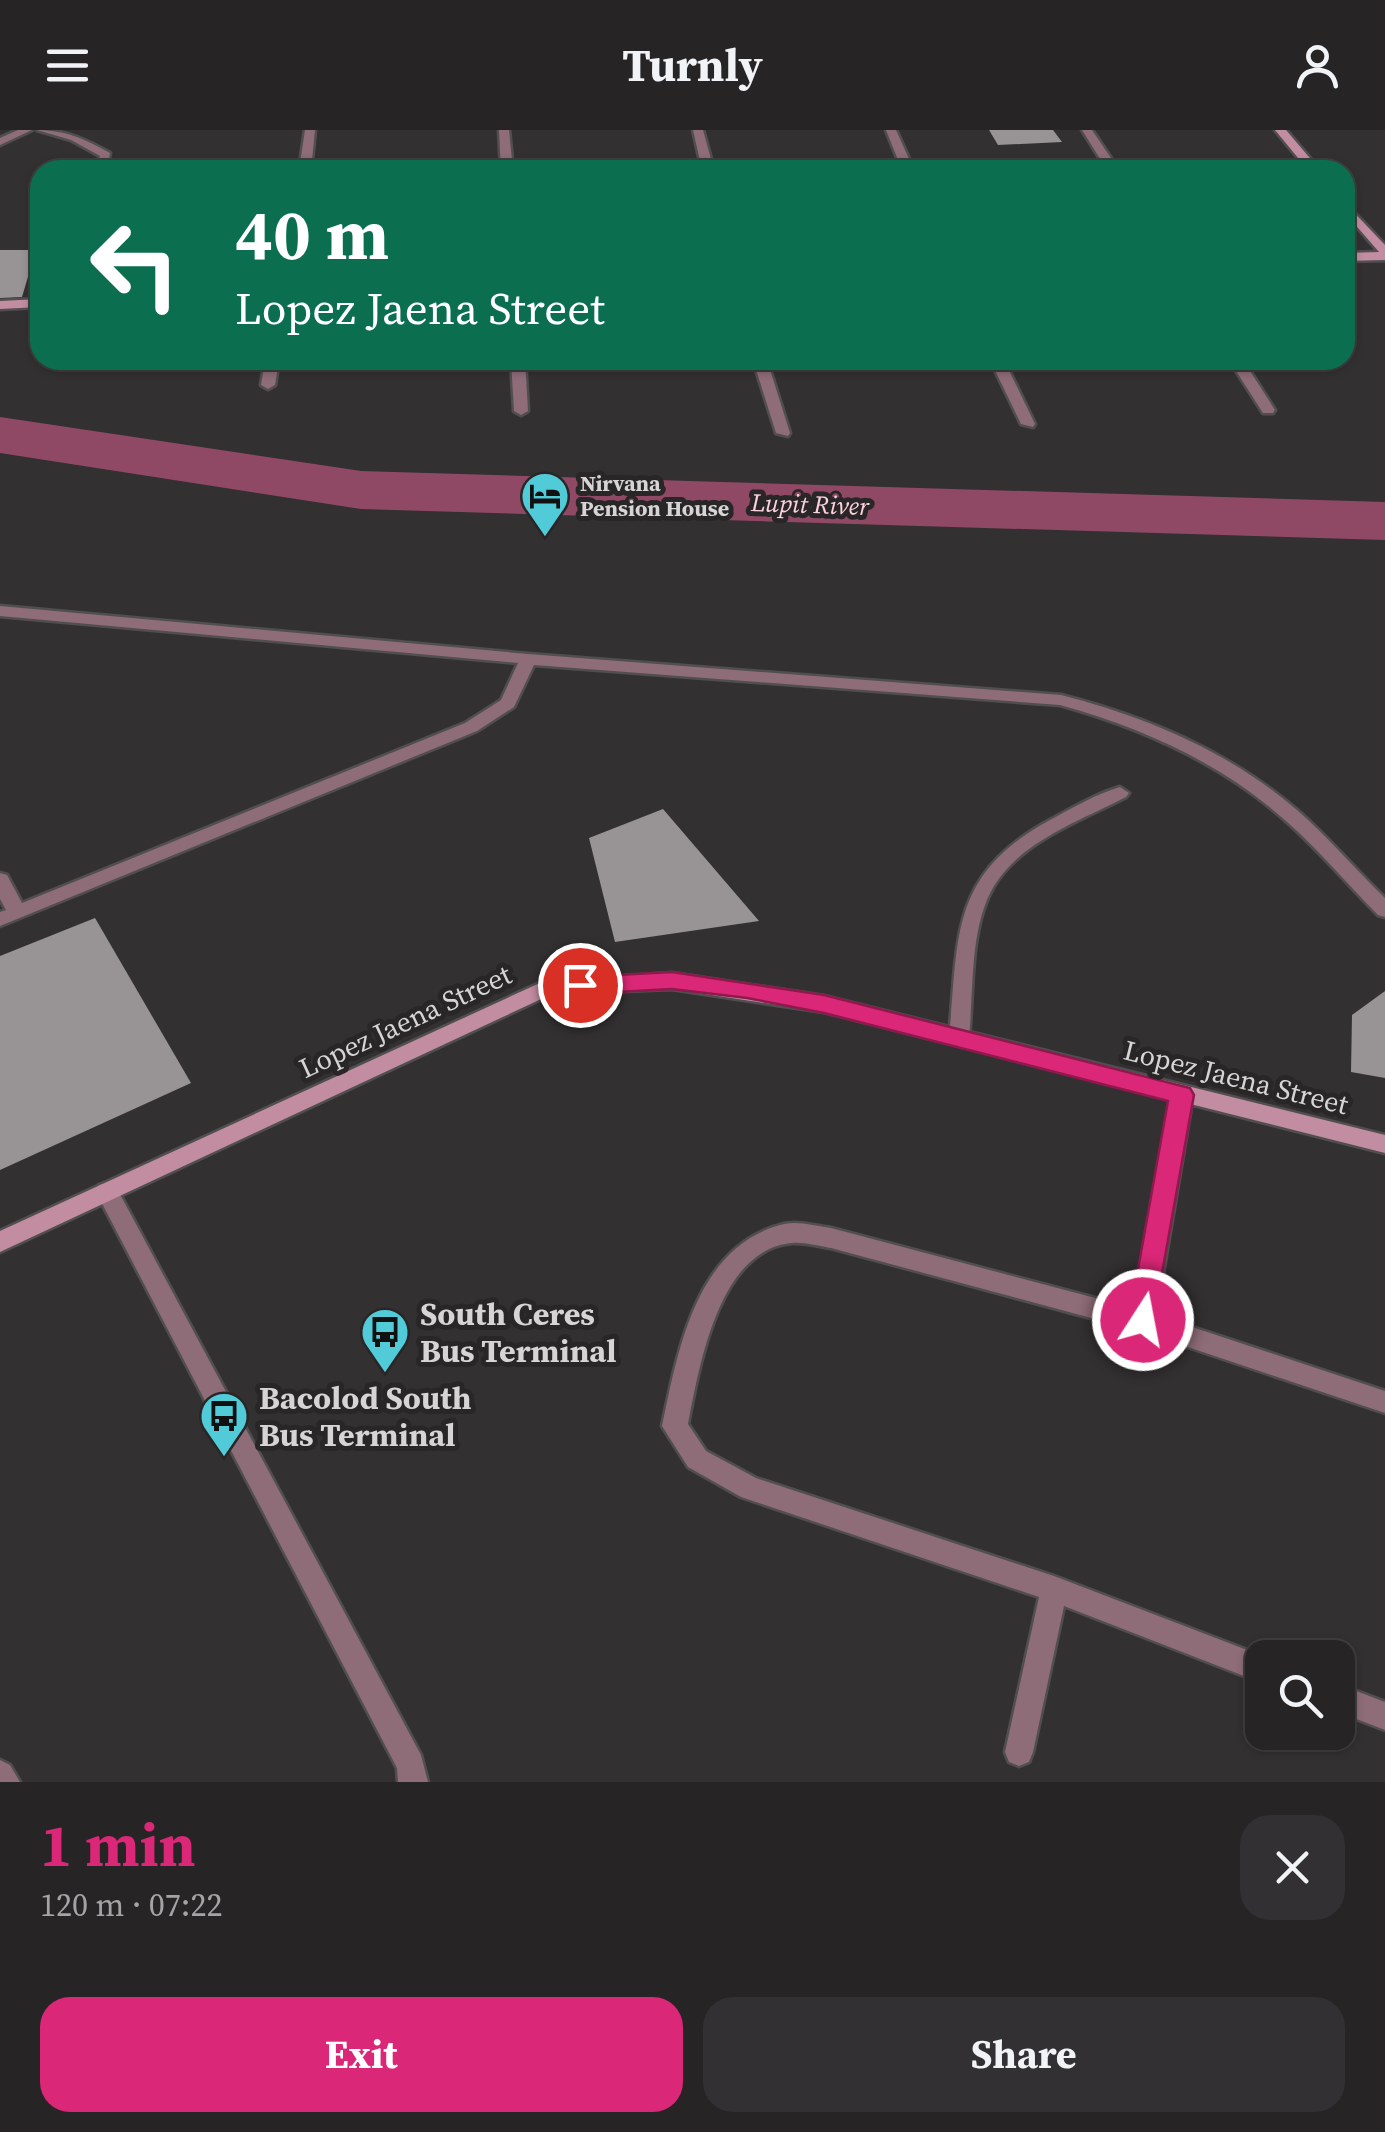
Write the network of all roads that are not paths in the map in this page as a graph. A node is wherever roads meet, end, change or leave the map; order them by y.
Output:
1 (27, 130) edge
2 (42, 130) edge
3 (310, 130) edge
4 (504, 130) edge
5 (698, 130) edge
6 (890, 130) edge
7 (1087, 130) edge
8 (1280, 130) edge
9 (0, 142) edge
10 (104, 160) edge
11 (306, 160) edge
12 (506, 160) edge
13 (706, 160) edge
14 (904, 160) edge
15 (1106, 160) edge
16 (1306, 160) edge
17 (1355, 218) edge
18 (1385, 254) edge
19 (1355, 257) edge
20 (30, 304) edge
21 (0, 305) edge
22 (270, 370) edge
23 (519, 370) edge
24 (763, 370) edge
25 (1002, 370) edge
26 (1242, 370) edge
27 (268, 385) dead end
28 (1268, 410) dead end
29 (521, 411) dead end
30 (1028, 424) dead end
31 (783, 434) dead end
32 (0, 611) edge
33 (528, 659) junction
34 (1120, 793) dead end
35 (0, 880) edge
36 (1385, 910) edge
37 (8, 916) edge
38 (958, 1037) junction
39 (1182, 1095) junction
40 (1385, 1144) edge
41 (108, 1192) junction
42 (0, 1242) edge
43 (1143, 1320) junction
44 (1385, 1402) edge
45 (1054, 1588) junction
46 (1245, 1662) edge
47 (1355, 1705) edge
48 (1385, 1716) edge
49 (1018, 1752) dead end
50 (0, 1774) edge
51 (5, 1782) edge
52 (413, 1782) edge

1 - 9 street
2 - 10 street
3 - 11 street
4 - 12 street
5 - 13 street
6 - 14 street
7 - 15 street
8 - 16 main road
17 - 18 main road
18 - 19 main road
20 - 21 main road
22 - 27 street
23 - 29 street
24 - 31 street
25 - 30 street
26 - 28 street
32 - 33 street
33 - 36 street
33 - 37 street
34 - 38 street
35 - 37 street
38 - 39 main road, Lopez Jaena Street
38 - 41 main road, Lopez Jaena Street
39 - 40 main road, Lopez Jaena Street
39 - 43 street
41 - 42 main road, Lopez Jaena Street
41 - 52 street
43 - 44 street
43 - 45 street
45 - 46 street
45 - 49 street
47 - 48 street
50 - 51 street

